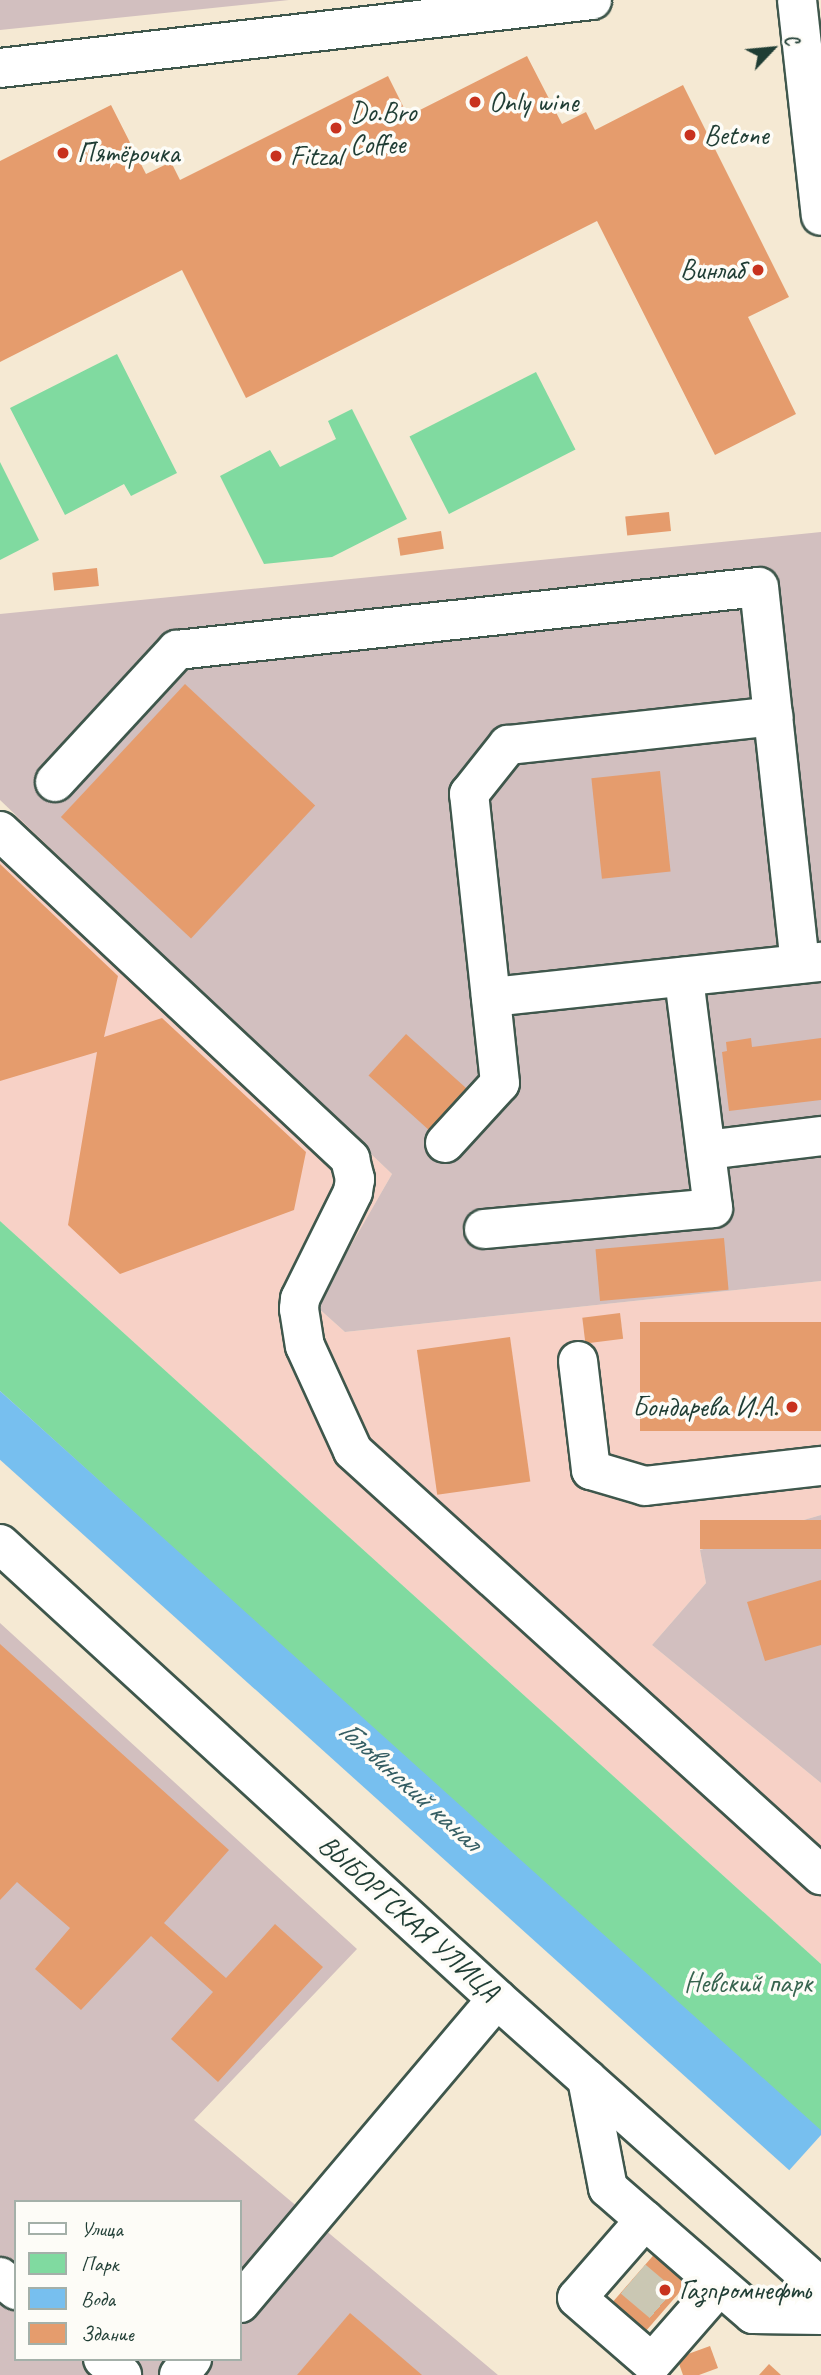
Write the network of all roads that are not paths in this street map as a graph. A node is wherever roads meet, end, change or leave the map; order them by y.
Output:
1 (592, 0) edge
2 (797, 0) edge
3 (0, 68) edge
4 (821, 216) edge
5 (773, 716) junction
6 (55, 782) dead end
7 (0, 831) edge
8 (811, 963) edge
9 (684, 977) junction
10 (491, 998) junction
11 (821, 1136) edge
12 (445, 1143) dead end
13 (706, 1150) junction
14 (484, 1229) dead end
15 (578, 1361) dead end
16 (821, 1466) edge
17 (0, 1544) edge
18 (821, 1875) edge
19 (497, 1999) junction
20 (587, 2079) junction
21 (645, 2220) junction
22 (0, 2277) edge
23 (720, 2285) junction
24 (14, 2288) edge
25 (821, 2288) edge
26 (242, 2302) edge
27 (821, 2315) edge
28 (105, 2361) edge
29 (190, 2361) edge
30 (122, 2375) edge
31 (179, 2375) edge

1 - 3 street
2 - 4 street
5 - 6 street
5 - 8 street
5 - 10 street
7 - 18 street
8 - 9 street
9 - 10 street
9 - 13 street
10 - 12 street
11 - 13 street
13 - 14 street
15 - 16 street
17 - 19 street, ВЫБОРГСКАЯ УЛИЦА
19 - 20 street, ВЫБОРГСКАЯ УЛИЦА
19 - 26 street
20 - 21 street
20 - 25 street, ВЫБОРГСКАЯ УЛИЦА
21 - 23 street
21 - 23 street
22 - 24 street
23 - 27 street
28 - 30 street
29 - 31 street

